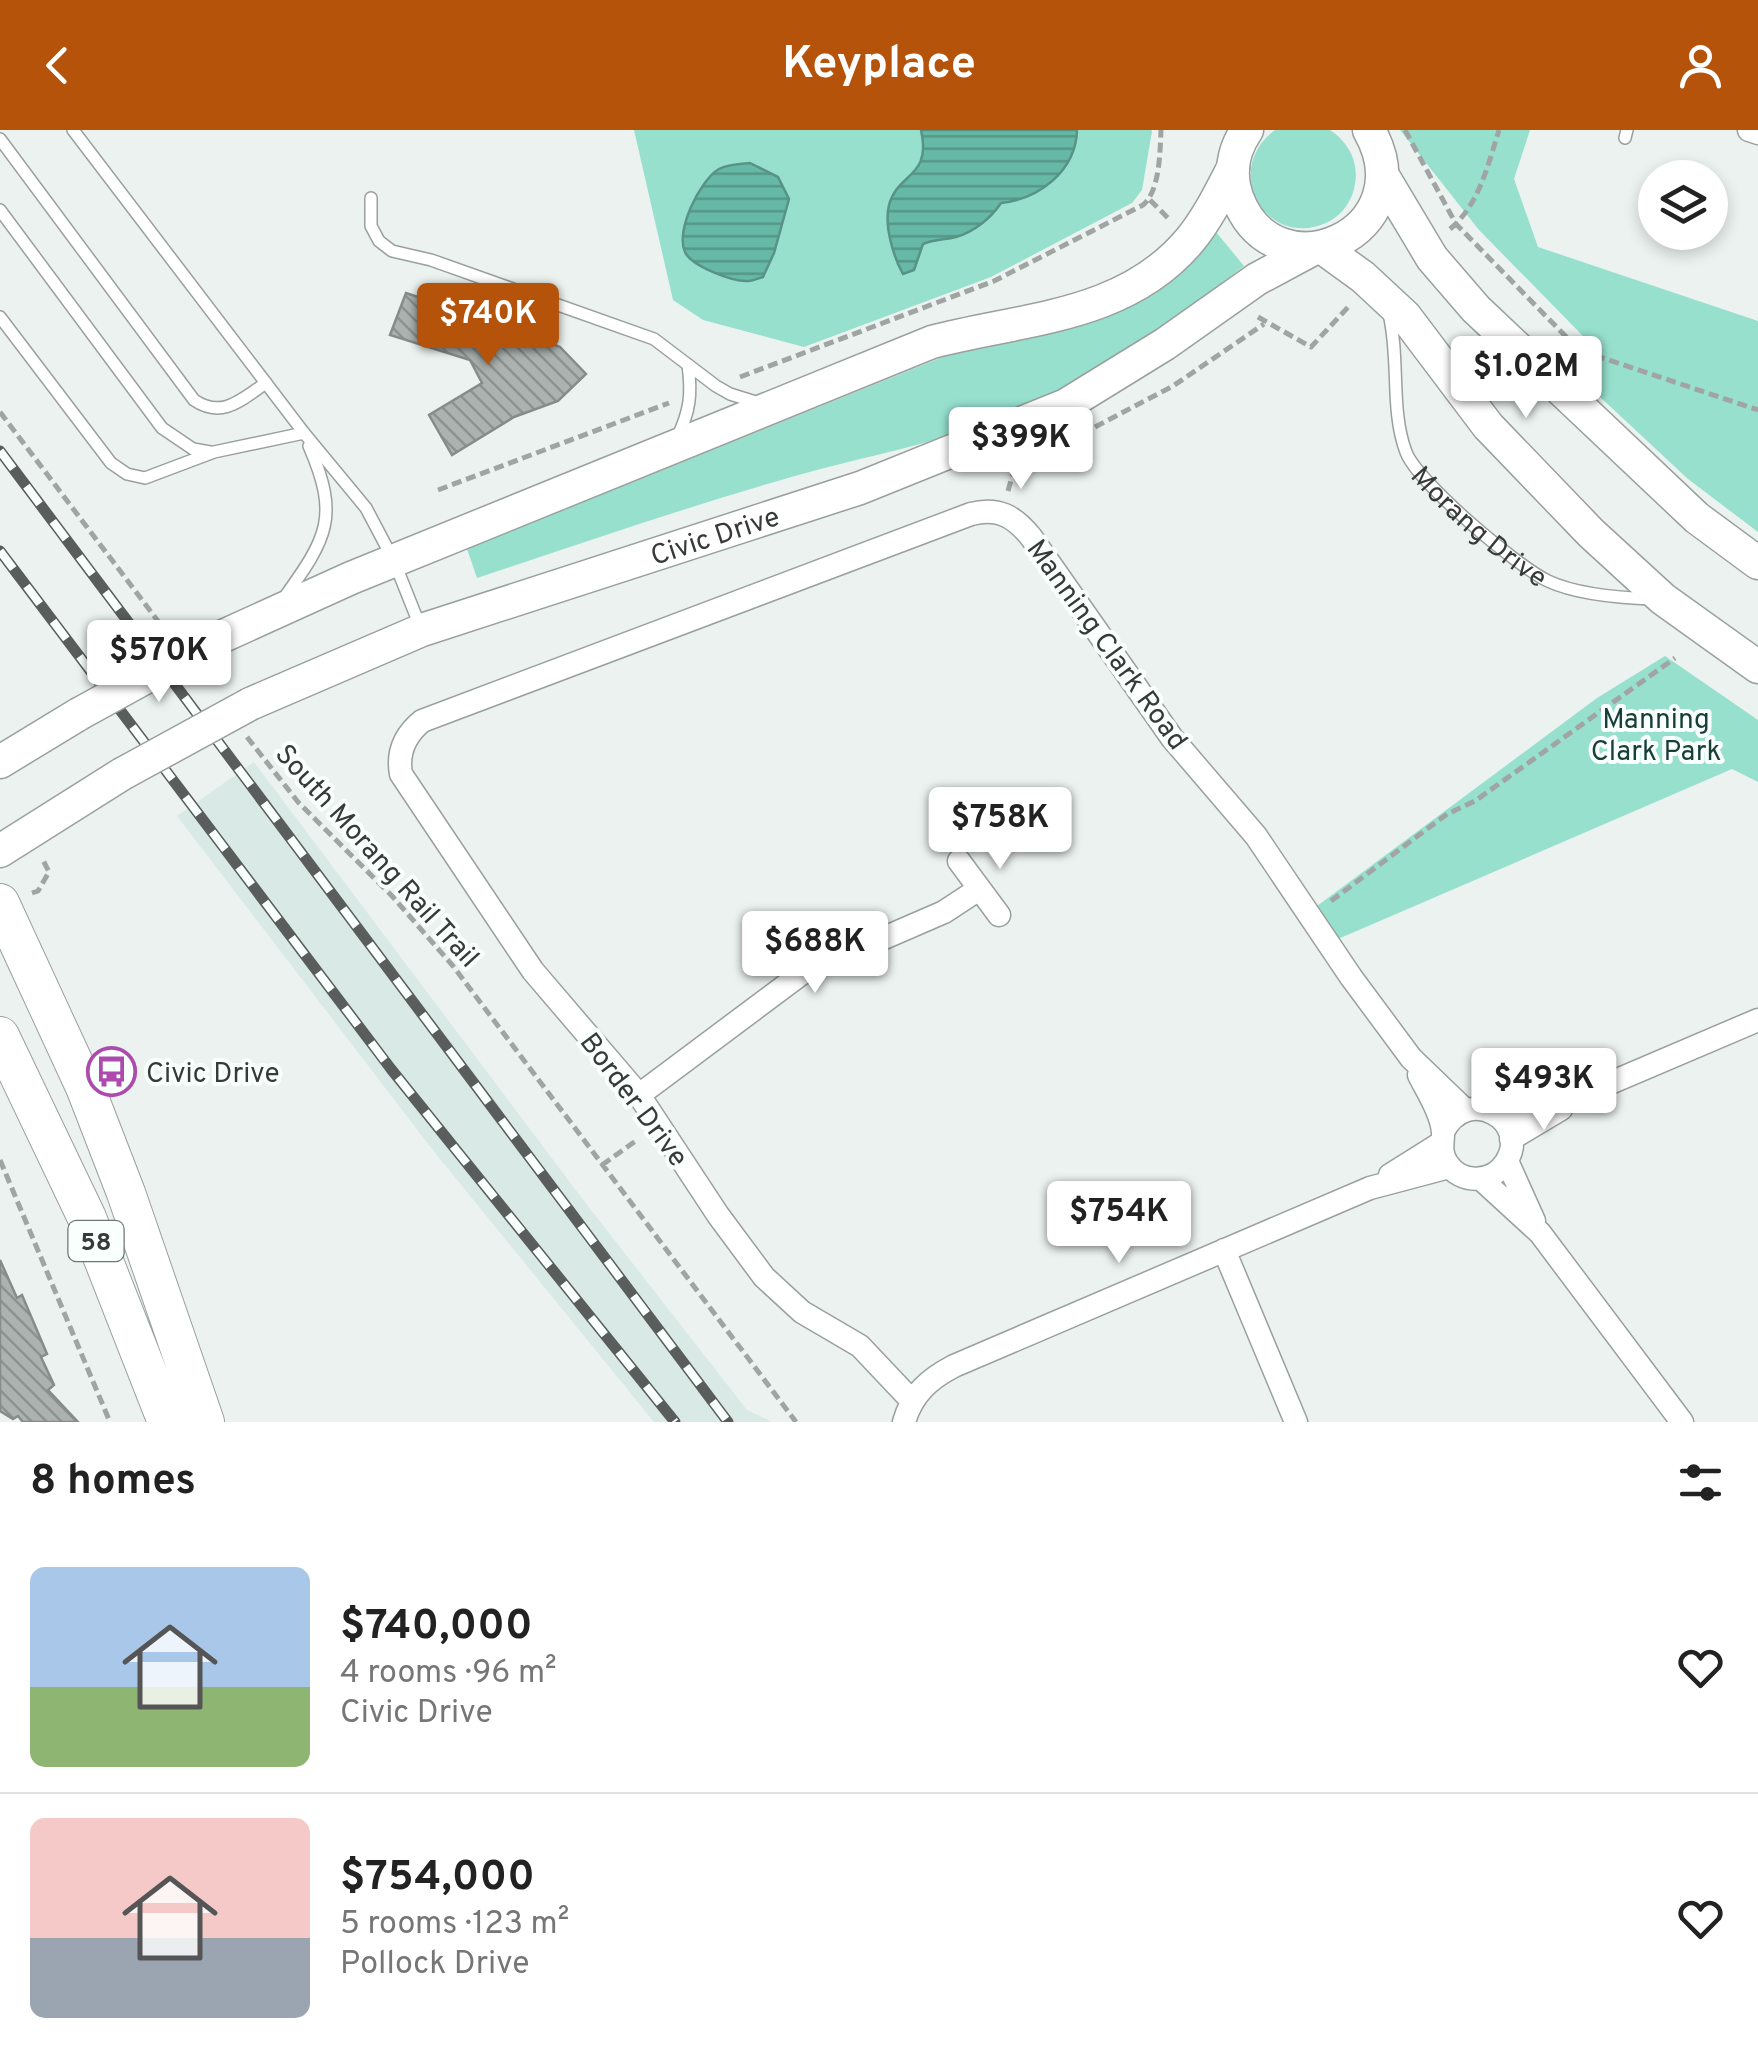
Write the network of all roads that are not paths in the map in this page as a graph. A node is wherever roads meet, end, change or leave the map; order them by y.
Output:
1 (72, 130) edge
2 (1369, 130) edge
3 (1749, 130) edge
4 (1758, 133) edge
5 (0, 139) edge
6 (1233, 146) edge
7 (1383, 176) junction
8 (371, 198) dead end
9 (0, 210) edge
10 (1318, 248) junction
11 (1385, 295) junction
12 (0, 316) edge
13 (688, 365) junction
14 (266, 383) junction
15 (772, 407) junction
16 (304, 434) junction
17 (672, 448) junction
18 (214, 452) junction
19 (394, 561) junction
20 (1758, 563) edge
21 (1664, 599) junction
22 (273, 612) junction
23 (422, 630) junction
24 (1758, 667) edge
25 (406, 738) joint
26 (0, 762) edge
27 (0, 851) edge
28 (958, 860) dead end
29 (979, 889) junction
30 (0, 902) edge
31 (999, 915) dead end
32 (1758, 1020) edge
33 (0, 1036) edge
34 (1410, 1058) junction
35 (639, 1095) junction
36 (1576, 1098) junction
37 (1466, 1110) junction
38 (1500, 1117) junction
39 (1442, 1137) junction
40 (1509, 1150) junction
41 (1449, 1167) junction
42 (1481, 1179) junction
43 (1370, 1188) junction
44 (1540, 1233) junction
45 (1224, 1250) junction
46 (908, 1411) edge
47 (166, 1422) edge
48 (206, 1422) edge
49 (1296, 1422) edge
50 (1682, 1422) edge

1 - 14 lane
2 - 7 main road
3 - 4 street
5 - 14 lane
6 - 10 main road
6 - 15 main road
7 - 10 main road, Civic Drive
7 - 20 main road
8 - 13 lane
9 - 18 lane
10 - 11 main road
10 - 23 main road, Civic Drive
11 - 21 main road
11 - 21 lane, Morang Drive
12 - 18 lane
13 - 15 lane
13 - 17 lane
14 - 16 lane
15 - 17 main road
16 - 18 lane
16 - 19 lane
16 - 22 lane
17 - 19 main road
19 - 22 main road
19 - 23 lane
21 - 24 main road
22 - 26 main road, bridge
23 - 27 main road, Civic Drive, bridge
25 - 34 street, Manning Clark Road
25 - 35 street, Border Drive
28 - 29 street
29 - 31 street
29 - 35 street
30 - 48 main road, 58
32 - 36 street
33 - 47 main road, 58
34 - 37 street, Manning Clark Road
34 - 39 street, Manning Clark Road
35 - 46 street, Border Drive
36 - 38 street
36 - 40 street
37 - 38 street
37 - 39 street
38 - 40 street
39 - 41 street
39 - 43 street
40 - 42 street
40 - 44 street
41 - 42 street
41 - 43 street
42 - 44 street
43 - 45 street
44 - 50 street
45 - 46 street
45 - 49 street

